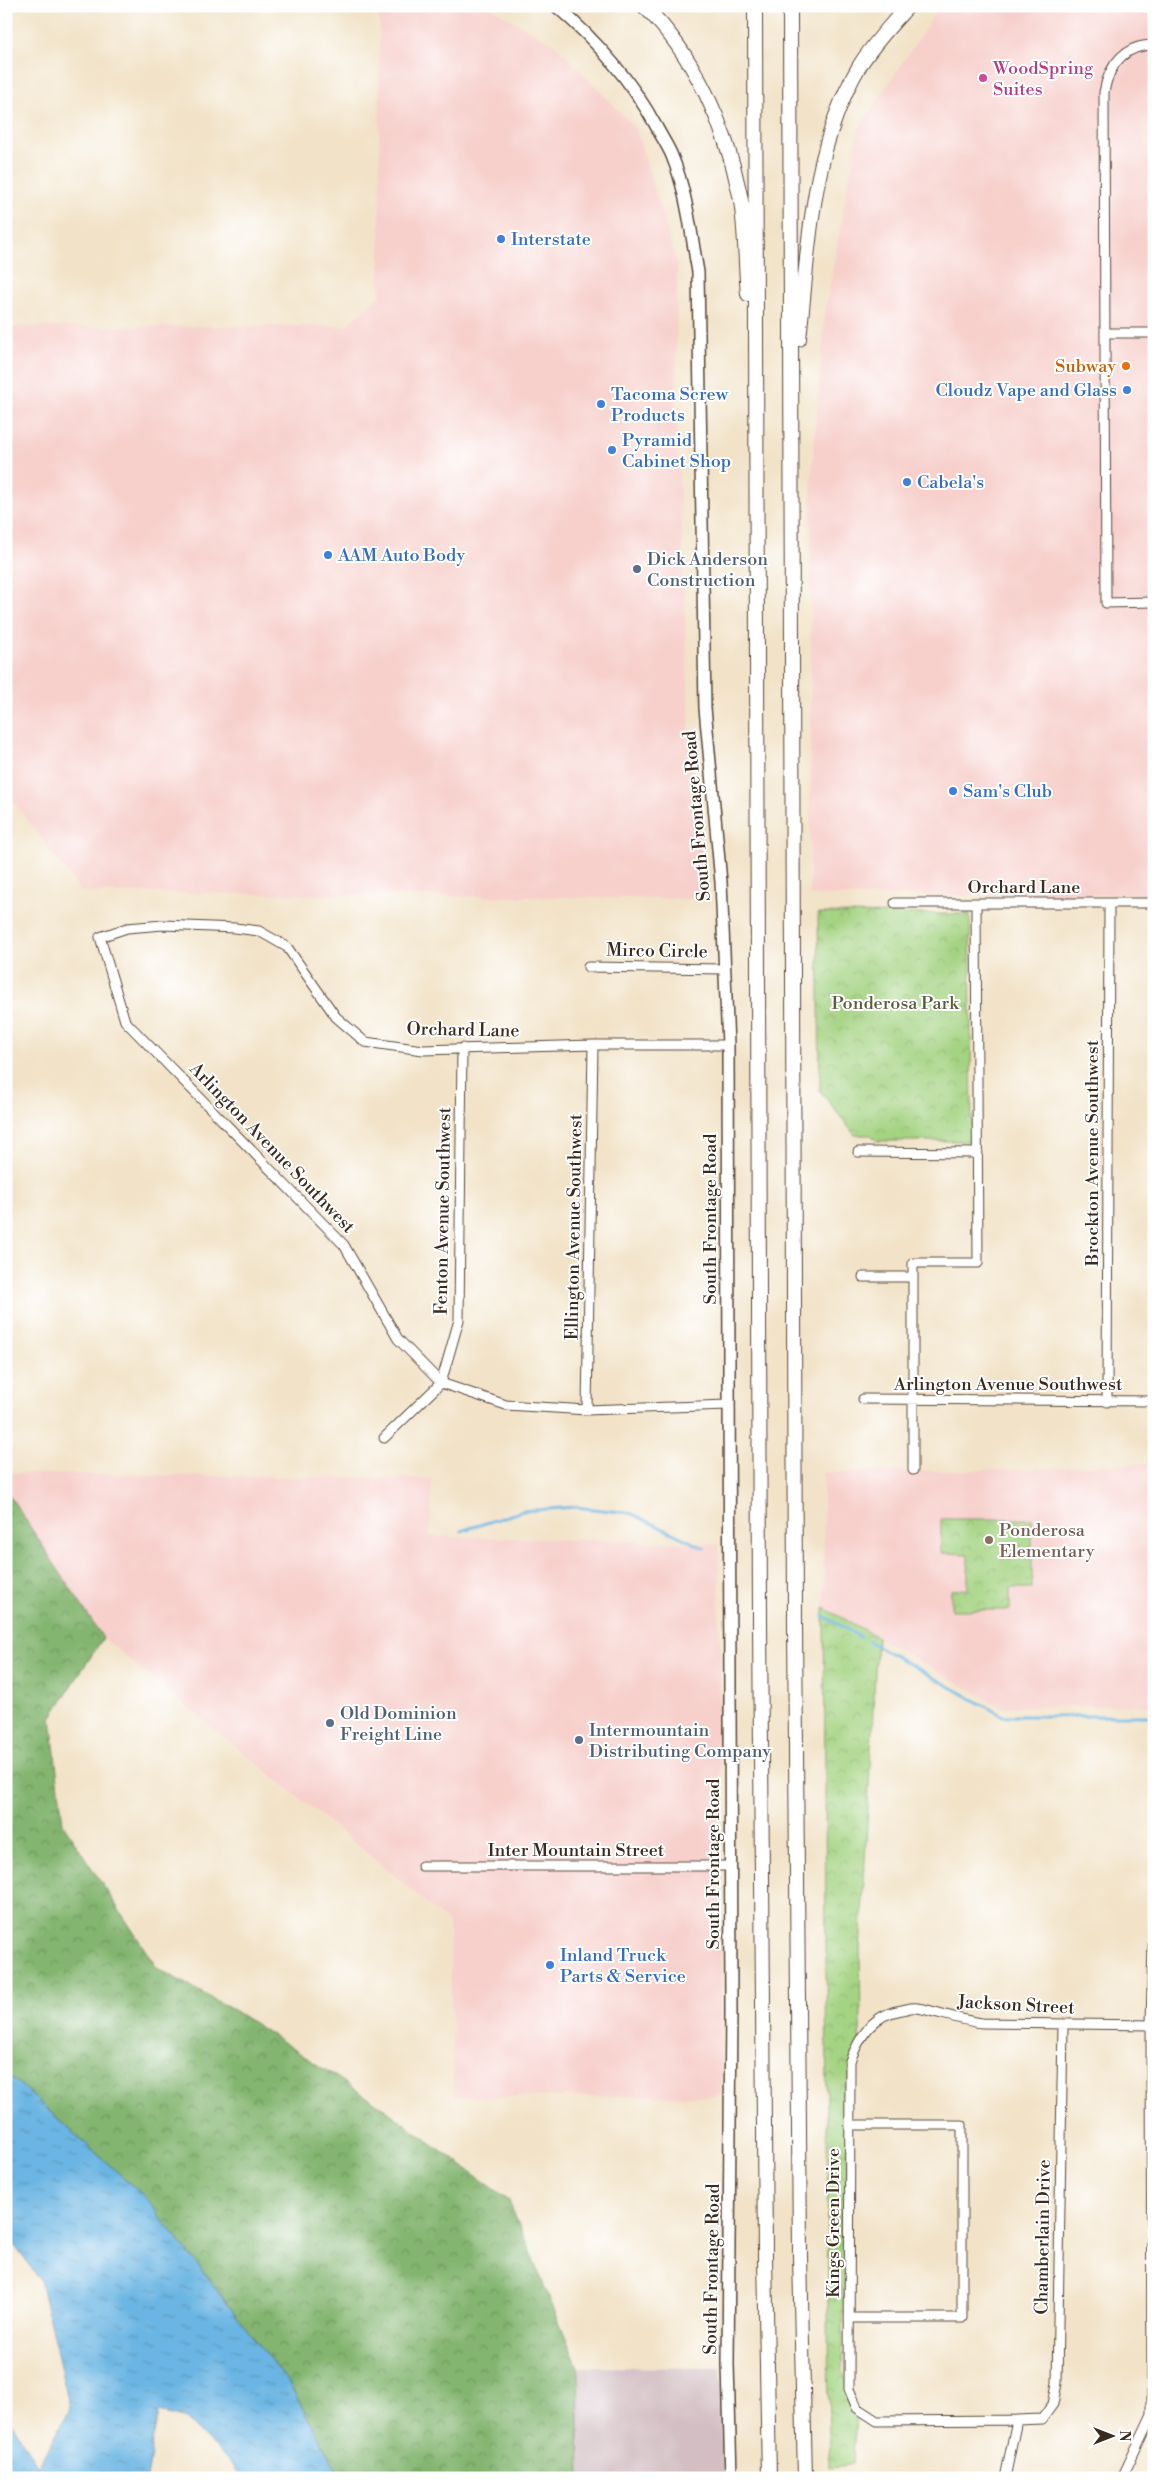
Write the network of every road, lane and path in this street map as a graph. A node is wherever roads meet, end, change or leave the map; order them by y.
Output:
1 (556, 6) edge
2 (644, 6) edge
3 (754, 6) edge
4 (790, 6) edge
5 (908, 6) edge
6 (1154, 45) edge
7 (1105, 333) junction
8 (1154, 333) edge
9 (757, 406) junction
10 (792, 412) junction
11 (1154, 602) edge
12 (895, 903) dead end
13 (1154, 903) edge
14 (976, 904) junction
15 (1109, 904) junction
16 (100, 937) joint
17 (588, 967) dead end
18 (725, 968) junction
19 (593, 1045) junction
20 (728, 1045) junction
21 (462, 1048) junction
22 (858, 1152) dead end
23 (978, 1153) junction
24 (864, 1277) dead end
25 (913, 1277) junction
26 (441, 1383) junction
27 (863, 1400) dead end
28 (913, 1401) junction
29 (1154, 1401) edge
30 (1107, 1402) junction
31 (728, 1405) junction
32 (587, 1410) junction
33 (384, 1438) dead end
34 (913, 1470) dead end
35 (422, 1866) dead end
36 (730, 1866) junction
37 (1154, 1903) edge
38 (1063, 2025) junction
39 (1152, 2025) edge
40 (859, 2039) joint
41 (850, 2125) junction
42 (1153, 2296) edge
43 (849, 2318) junction
44 (857, 2408) joint
45 (1153, 2414) edge
46 (1017, 2420) junction
47 (731, 2478) edge
48 (769, 2478) edge
49 (805, 2478) edge
50 (1005, 2478) edge
51 (1122, 2478) edge

1 - 18 main road, South Frontage Road
2 - 9 highway
3 - 9 highway
4 - 10 highway
5 - 10 highway
6 - 7 street
7 - 8 street
7 - 11 street
9 - 48 highway
10 - 49 highway
12 - 14 street, Orchard Lane
13 - 15 street, Orchard Lane
14 - 15 street, Orchard Lane
14 - 23 street
15 - 30 street, Brockton Avenue Southwest
16 - 21 street, Orchard Lane
16 - 26 street, Arlington Avenue Southwest
17 - 18 street, Mirco Circle
18 - 20 main road, South Frontage Road
19 - 20 street, Orchard Lane
19 - 21 street, Orchard Lane
19 - 32 street, Ellington Avenue Southwest
20 - 31 main road, South Frontage Road
21 - 26 street, Fenton Avenue Southwest
22 - 23 street
23 - 25 street
24 - 25 street
25 - 28 street
26 - 32 street, Arlington Avenue Southwest
26 - 33 street
27 - 28 street, Arlington Avenue Southwest
28 - 30 street, Arlington Avenue Southwest
28 - 34 street
29 - 30 street, Arlington Avenue Southwest
31 - 32 street, Arlington Avenue Southwest
31 - 36 main road, South Frontage Road
35 - 36 street, Inter Mountain Street
36 - 47 main road, South Frontage Road
37 - 39 street
38 - 39 street, Jackson Street
38 - 40 street, Jackson Street
38 - 46 street, Chamberlain Drive
39 - 42 street
40 - 41 street, Kings Green Drive
41 - 43 street, Kings Green Drive
41 - 43 street
42 - 45 street
43 - 44 street, Kings Green Drive
44 - 46 street, Chamberlain Drive
45 - 51 street
46 - 50 street

